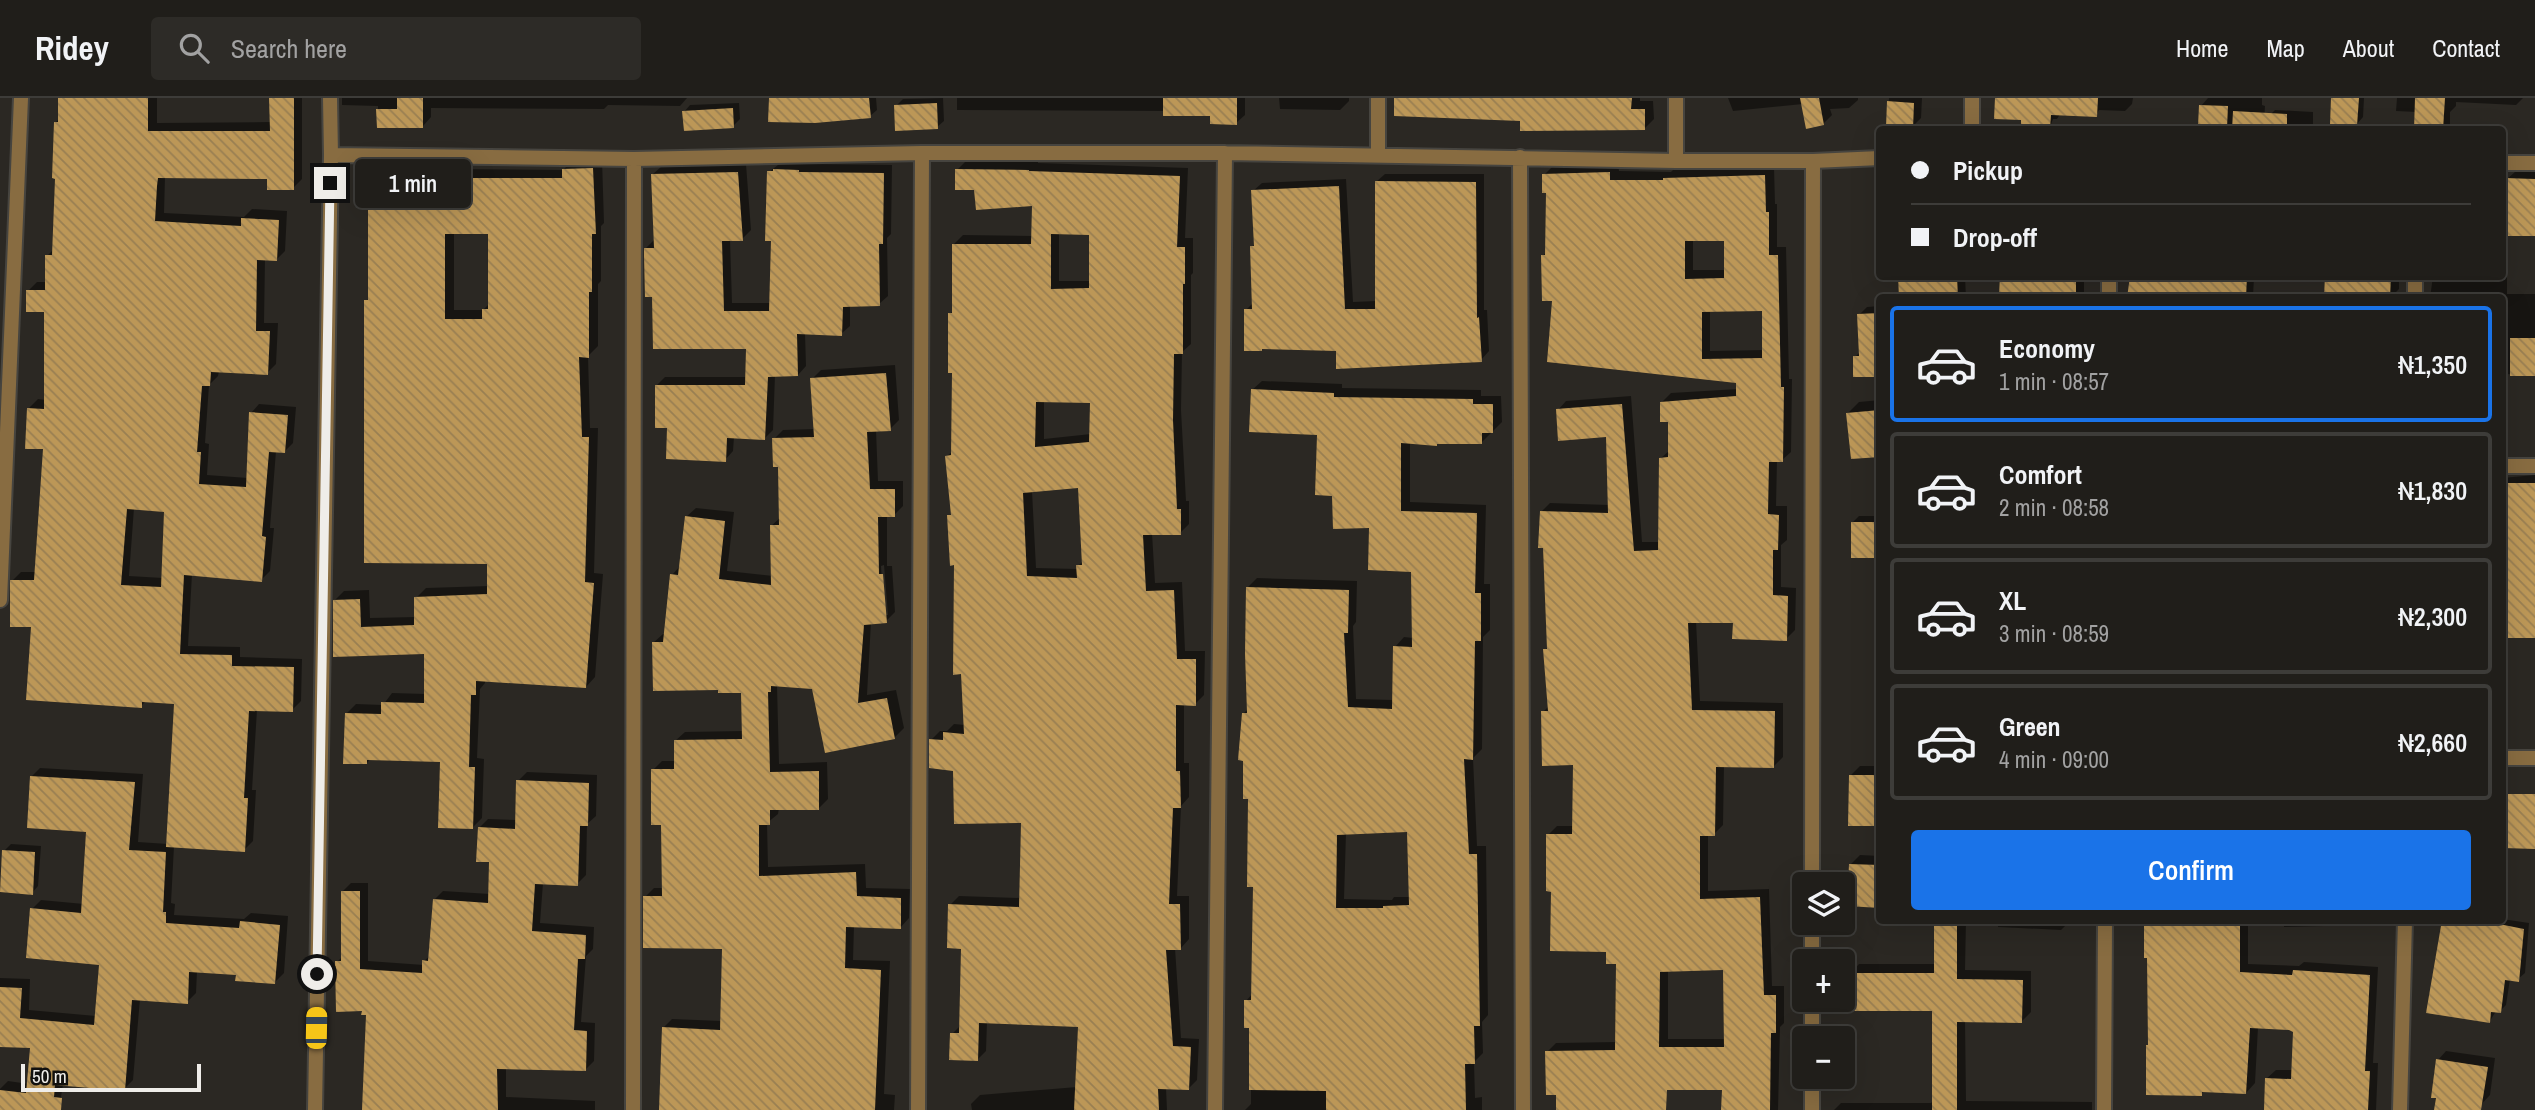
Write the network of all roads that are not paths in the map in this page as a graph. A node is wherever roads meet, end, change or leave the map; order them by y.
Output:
1 (21, 98) edge
2 (330, 98) edge
3 (1378, 98) edge
4 (1676, 98) edge
5 (1972, 98) edge
6 (1972, 126) edge
7 (922, 153) junction
8 (1225, 153) junction
9 (1378, 155) junction
10 (331, 156) junction
11 (1520, 157) junction
12 (1876, 158) edge
13 (634, 159) junction
14 (1676, 161) junction
15 (1814, 161) junction
16 (2506, 163) edge
17 (2535, 163) edge
18 (2506, 466) edge
19 (2535, 466) edge
20 (0, 600) edge
21 (2506, 758) edge
22 (2535, 758) edge
23 (1812, 872) edge
24 (2105, 924) edge
25 (2405, 924) edge
26 (1812, 1089) edge
27 (315, 1110) edge
28 (634, 1110) edge
29 (918, 1110) edge
30 (1215, 1110) edge
31 (1523, 1110) edge
32 (1812, 1110) edge
33 (2104, 1110) edge
34 (2400, 1110) edge

1 - 20 street
2 - 10 street
3 - 9 street
4 - 14 street
5 - 6 street
7 - 8 street
7 - 13 street
7 - 29 street
8 - 9 street
8 - 30 street
9 - 11 street
10 - 13 street
10 - 27 street
11 - 14 street
11 - 31 street
12 - 15 street
13 - 28 street
14 - 15 street
15 - 23 street
16 - 17 street
18 - 19 street
21 - 22 street
24 - 33 street
25 - 34 street
26 - 32 street

